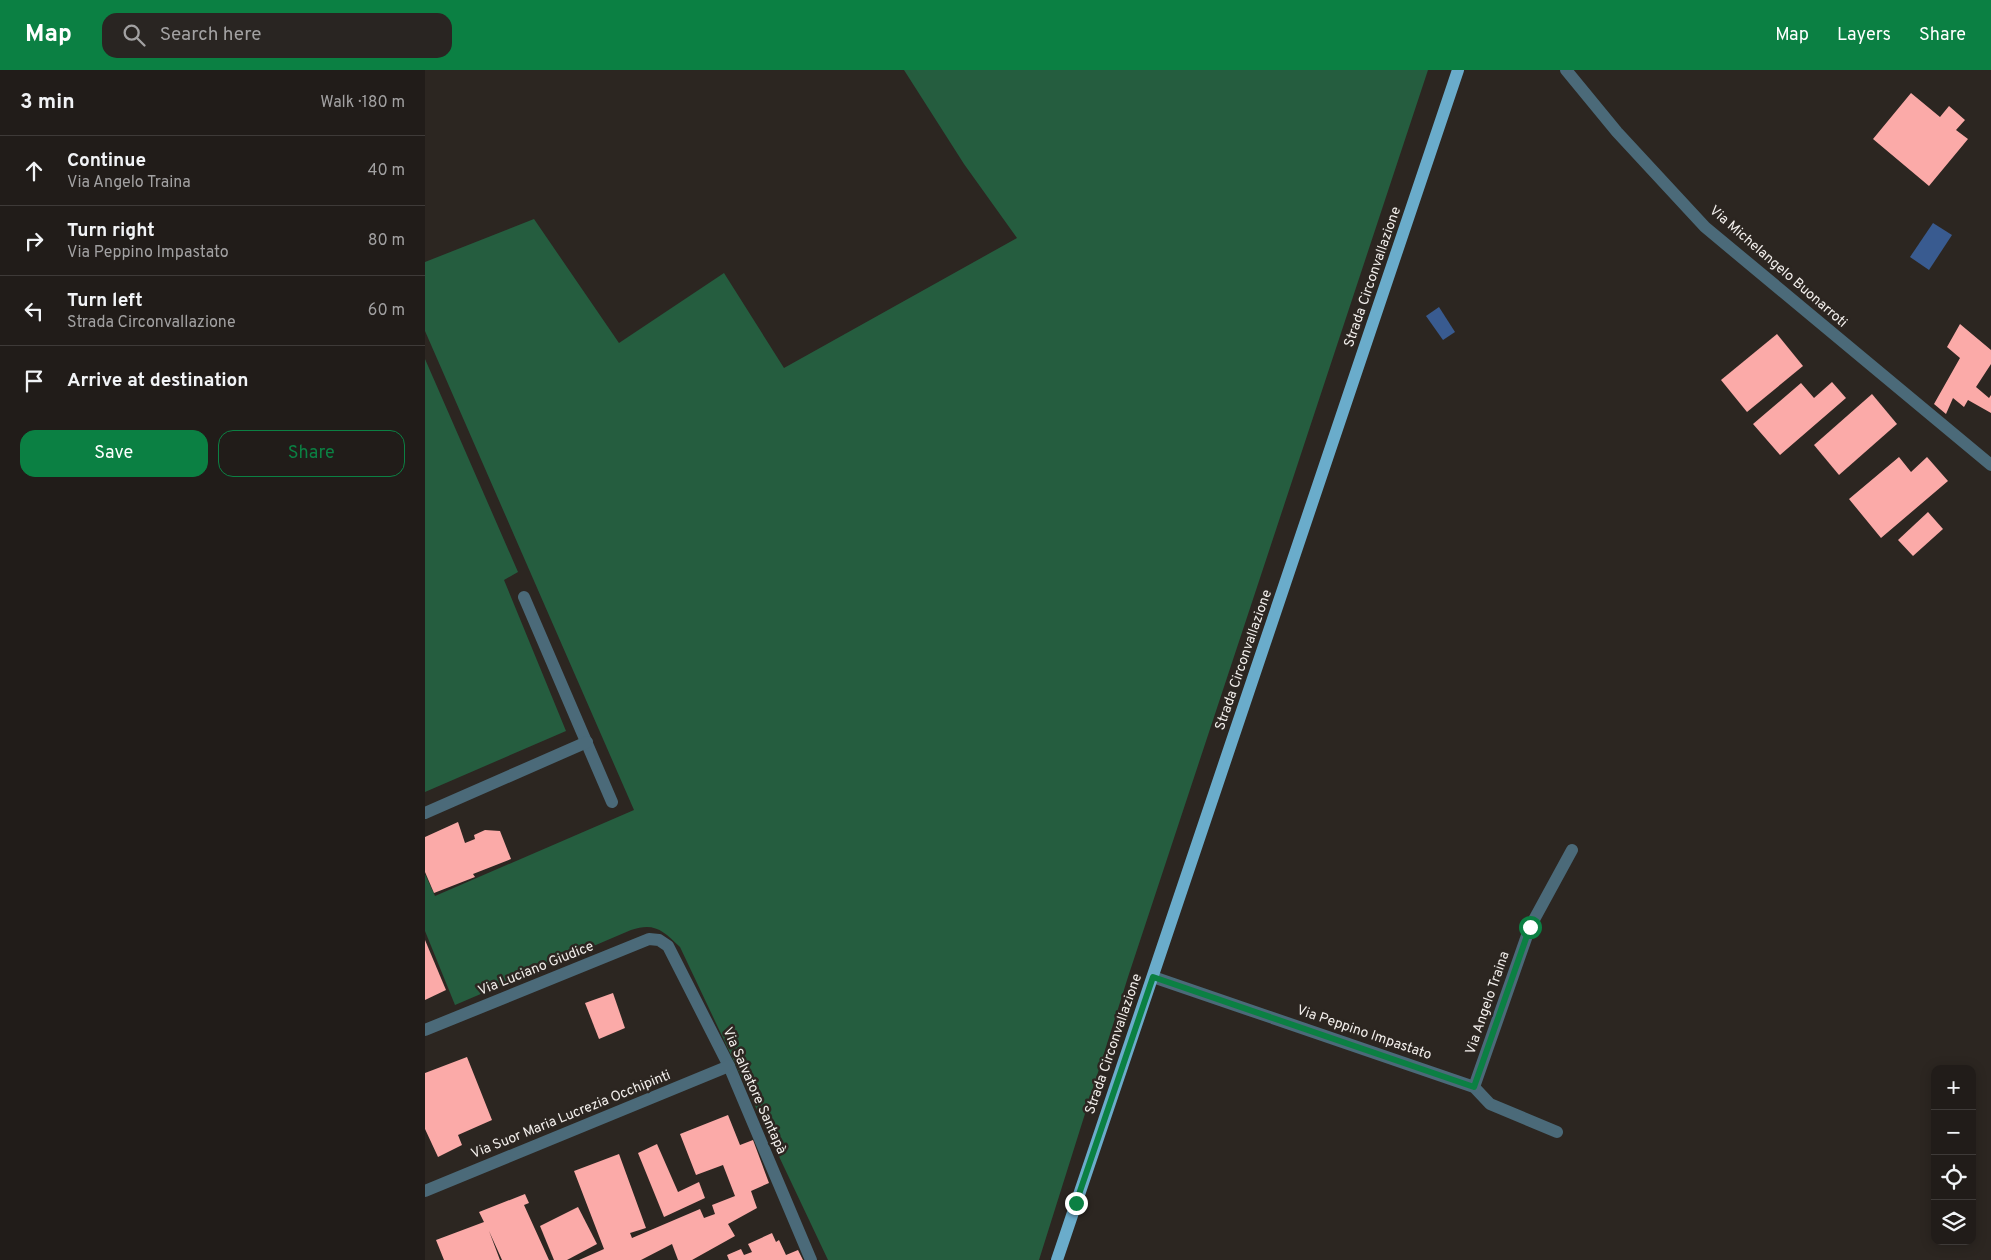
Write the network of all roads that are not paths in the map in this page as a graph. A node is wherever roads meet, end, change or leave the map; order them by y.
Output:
1 (1458, 70) edge
2 (1566, 70) edge
3 (1991, 465) edge
4 (524, 597) dead end
5 (587, 742) junction
6 (612, 802) dead end
7 (425, 813) edge
8 (1572, 850) dead end
9 (659, 940) joint
10 (1153, 977) junction
11 (425, 1030) edge
12 (729, 1066) junction
13 (1474, 1087) junction
14 (1557, 1132) dead end
15 (425, 1191) edge
16 (811, 1260) edge
17 (1057, 1260) edge

1 - 10 main road, Strada Circonvallazione
2 - 3 street, Via Michelangelo Buonarroti
4 - 5 street
5 - 6 street
5 - 7 street
8 - 13 street, Via Angelo Traina
9 - 11 street, Via Luciano Giudice
9 - 12 street, Via Salvatore Santapà
10 - 13 street, Via Peppino Impastato
10 - 17 main road, Strada Circonvallazione
12 - 15 street, Via Suor Maria Lucrezia Occhipinti
12 - 16 street, Via Salvatore Santapà
13 - 14 street, Via Peppino Impastato

